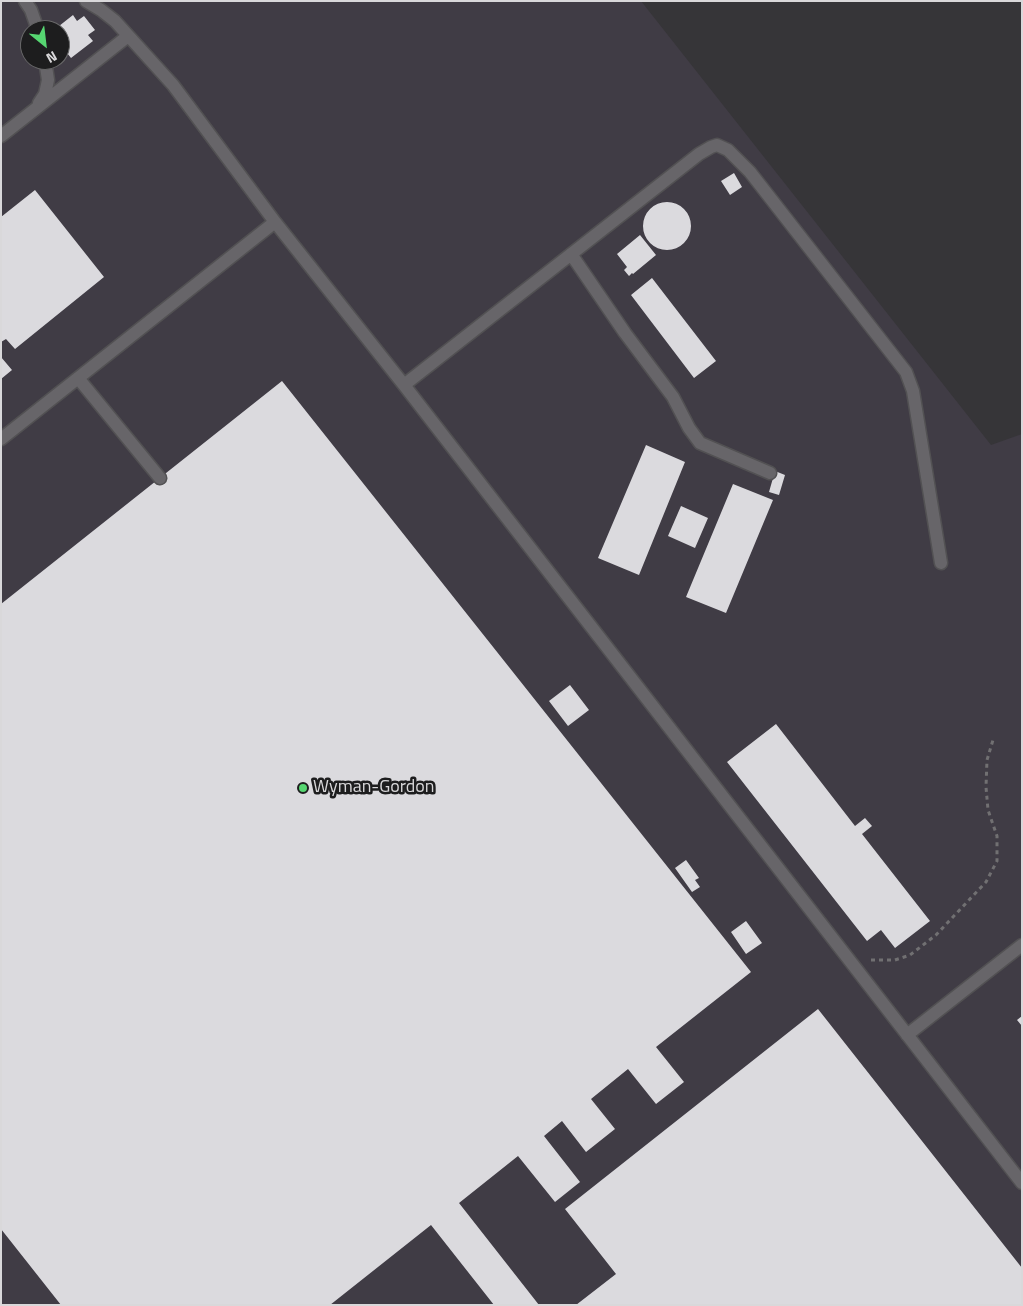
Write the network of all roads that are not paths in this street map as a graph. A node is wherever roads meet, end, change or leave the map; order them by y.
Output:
1 (25, 1) edge
2 (86, 1) edge
3 (34, 20) edge
4 (128, 36) junction
5 (46, 70) edge
6 (37, 107) junction
7 (1, 136) edge
8 (275, 222) junction
9 (571, 254) junction
10 (78, 378) junction
11 (404, 385) junction
12 (1, 439) edge
13 (770, 473) dead end
14 (160, 478) dead end
15 (941, 563) dead end
16 (1022, 945) edge
17 (906, 1035) junction
18 (1022, 1183) edge

1 - 3 lane
2 - 4 lane
4 - 6 lane
4 - 8 lane
5 - 6 lane
6 - 7 lane
8 - 10 lane
8 - 11 lane
9 - 11 lane
9 - 13 lane
9 - 15 lane
10 - 12 lane
10 - 14 lane
11 - 17 lane
16 - 17 lane
17 - 18 lane

